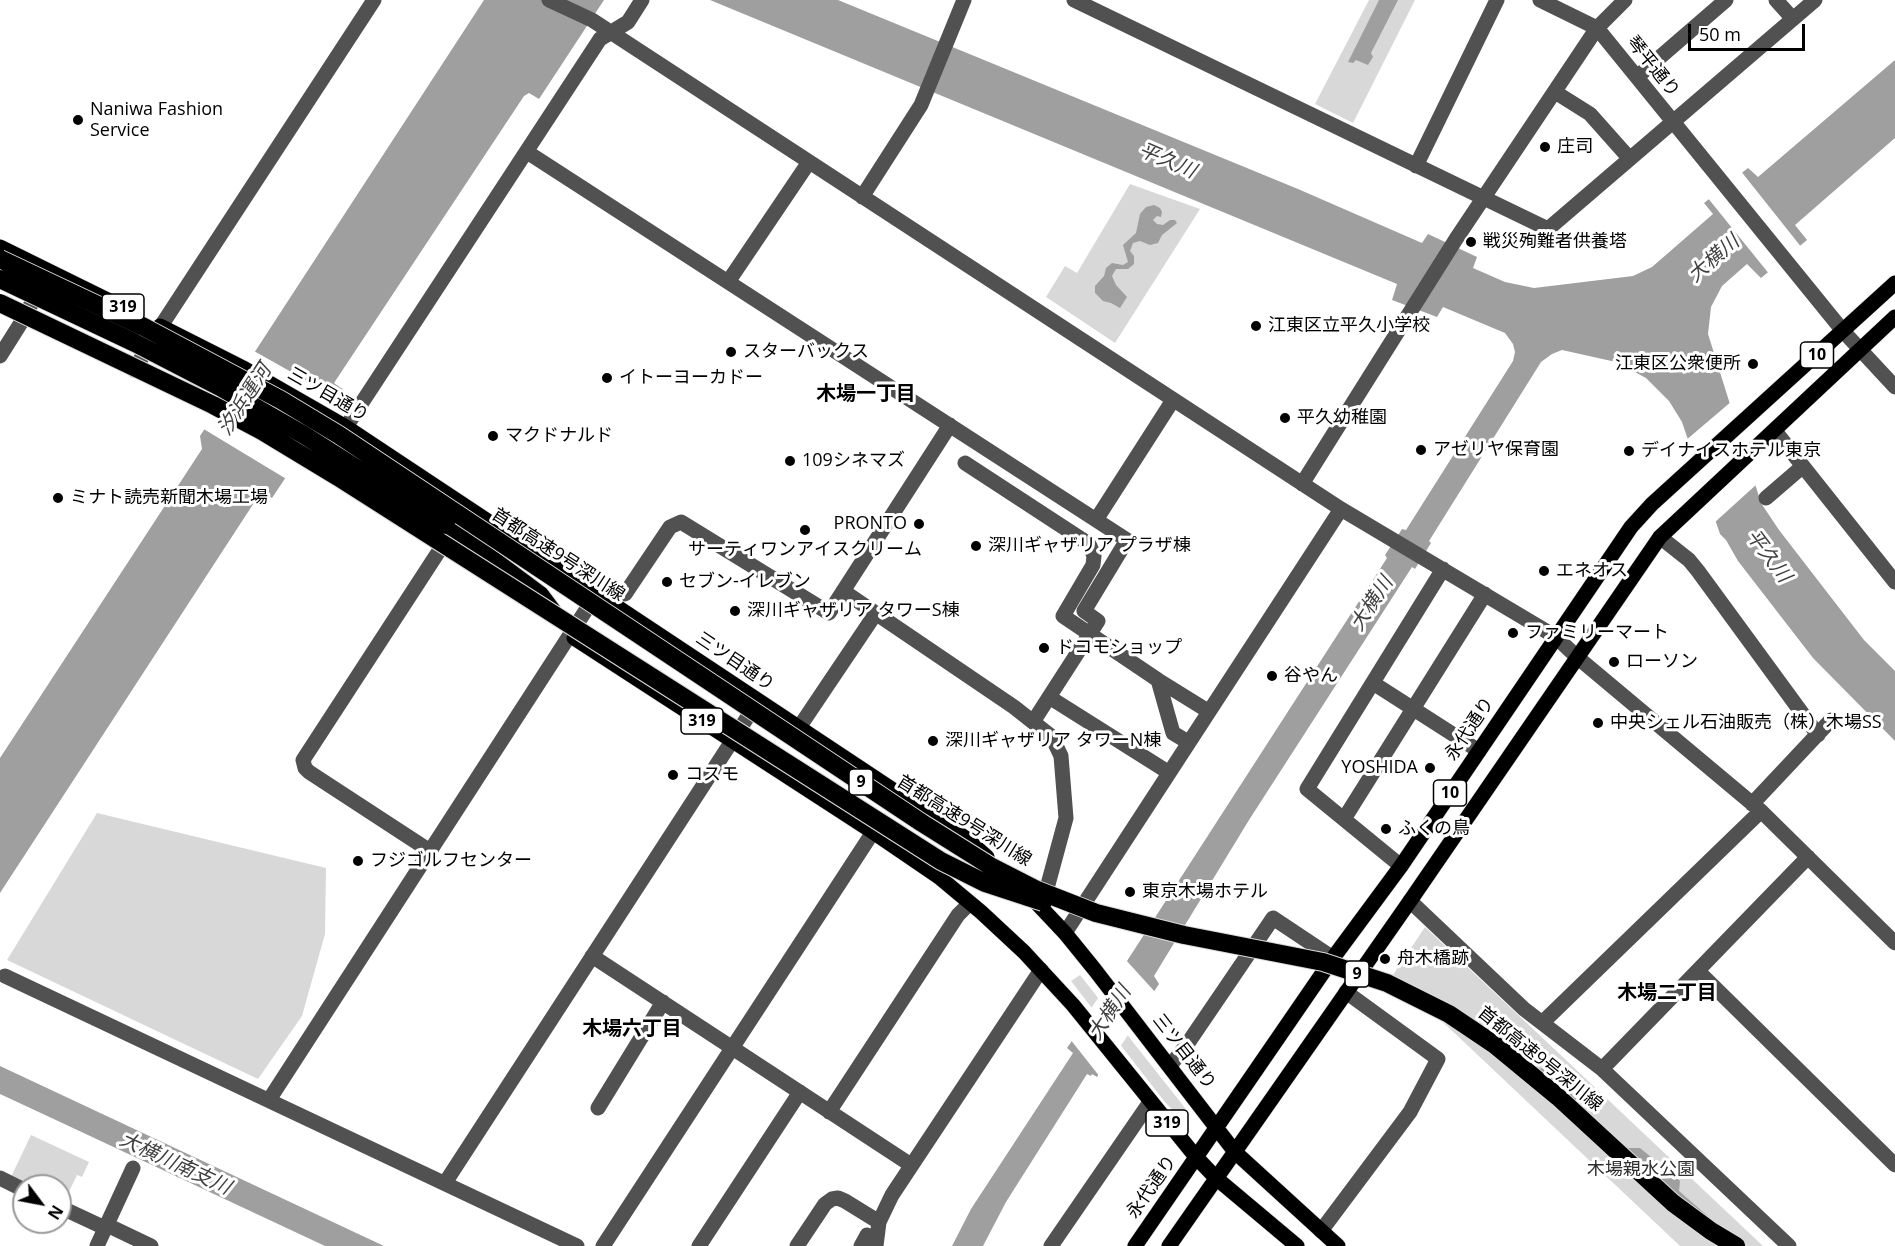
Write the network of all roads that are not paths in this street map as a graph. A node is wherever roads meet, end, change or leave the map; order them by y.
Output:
1 (374, 0) edge
2 (549, 0) edge
3 (642, 0) edge
4 (964, 0) edge
5 (1074, 0) edge
6 (1497, 0) edge
7 (1625, 0) edge
8 (1726, 0) edge
9 (1776, 0) edge
10 (1815, 0) edge
11 (1546, 1) edge
12 (1792, 19) junction
13 (1597, 28) junction
14 (611, 33) junction
15 (1637, 77) junction
16 (1555, 92) junction
17 (1672, 122) junction
18 (527, 152) junction
19 (1630, 159) junction
20 (809, 162) junction
21 (1416, 166) junction
22 (862, 197) junction
23 (1484, 198) junction
24 (0, 247) edge
25 (0, 259) edge
26 (48, 271) junction
27 (0, 279) edge
28 (728, 282) junction
29 (1895, 283) edge
30 (0, 305) edge
31 (1895, 317) edge
32 (24, 318) junction
33 (161, 326) junction
34 (1843, 331) junction
35 (1860, 349) junction
36 (0, 356) edge
37 (134, 370) junction
38 (1895, 387) edge
39 (1173, 400) junction
40 (950, 425) junction
41 (346, 427) junction
42 (1775, 431) junction
43 (965, 463) dead end
44 (1802, 467) junction
45 (1302, 484) junction
46 (1766, 498) dead end
47 (1341, 509) junction
48 (1096, 520) junction
49 (1660, 537) junction
50 (439, 551) junction
51 (1443, 569) junction
52 (1895, 582) edge
53 (843, 591) junction
54 (597, 593) junction
55 (625, 594) dead end
56 (1485, 594) junction
57 (876, 613) junction
58 (1090, 634) junction
59 (571, 636) junction
60 (1556, 637) junction
61 (1577, 657) junction
62 (1158, 680) junction
63 (1373, 683) junction
64 (1049, 697) junction
65 (758, 701) junction
66 (1413, 709) junction
67 (1208, 711) junction
68 (1831, 720) dead end
69 (1033, 722) junction
70 (798, 729) junction
71 (1818, 735) junction
72 (732, 740) junction
73 (1188, 742) junction
74 (1479, 751) junction
75 (1168, 772) junction
76 (1756, 808) junction
77 (1344, 819) junction
78 (873, 832) junction
79 (430, 850) junction
80 (1808, 857) junction
81 (1401, 866) junction
82 (1410, 901) junction
83 (970, 903) junction
84 (1042, 908) junction
85 (1065, 933) junction
86 (1895, 943) edge
87 (592, 956) junction
88 (1333, 958) junction
89 (1041, 970) junction
90 (1698, 971) junction
91 (5, 976) dead end
92 (1346, 992) junction
93 (663, 1002) junction
94 (1542, 1023) junction
95 (732, 1047) junction
96 (1170, 1066) junction
97 (1602, 1069) junction
98 (800, 1092) junction
99 (269, 1100) junction
100 (1150, 1101) junction
101 (598, 1108) dead end
102 (830, 1112) junction
103 (1217, 1127) junction
104 (1235, 1152) junction
105 (1196, 1157) junction
106 (911, 1165) junction
107 (1895, 1166) edge
108 (133, 1168) dead end
109 (1216, 1178) junction
110 (445, 1183) junction
111 (72, 1212) edge
112 (879, 1222) junction
113 (106, 1226) junction
114 (1321, 1232) junction
115 (868, 1242) edge
116 (97, 1246) edge
117 (152, 1246) edge
118 (578, 1246) edge
119 (603, 1246) edge
120 (699, 1246) edge
121 (797, 1246) edge
122 (1051, 1246) edge
123 (1135, 1246) edge
124 (1169, 1246) edge
125 (1297, 1246) edge
126 (1338, 1246) edge
127 (1735, 1246) edge
128 (1789, 1246) edge

1 - 33 street
2 - 14 street
3 - 14 street
4 - 22 street
5 - 21 street
6 - 21 street
7 - 13 street
8 - 15 street
9 - 12 street
10 - 12 street
11 - 13 street, 琴平通り
12 - 17 street
13 - 15 street, 琴平通り
13 - 16 street
14 - 18 street
14 - 20 street
15 - 17 street, 琴平通り
16 - 19 street
16 - 23 street
17 - 19 street
17 - 34 street, 琴平通り
18 - 28 street
18 - 41 street
19 - 23 street
20 - 22 street
20 - 28 street
21 - 23 street
22 - 39 street
23 - 45 street
24 - 26 main road, 三ツ目通り / 319
25 - 127 highway, 首都高速9号深川線 / 9, bridge
26 - 32 street
26 - 33 main road, 三ツ目通り / 319
27 - 59 highway, bridge
28 - 40 street
29 - 34 main road, 永代通り / 10
30 - 32 main road, 319
30 - 127 highway, 首都高速9号深川線 / 9, bridge
31 - 35 main road, 10
32 - 36 street
32 - 37 main road, 319
33 - 37 street
33 - 41 main road, 三ツ目通り / 319
34 - 35 street, 琴平通り
34 - 60 main road, 永代通り / 10
35 - 38 street, 琴平通り
35 - 42 main road, 10
37 - 50 main road, 319
39 - 45 street
39 - 48 street
40 - 48 street
40 - 53 street
41 - 54 main road, 三ツ目通り / 319
42 - 44 street
42 - 49 main road, 10
43 - 58 street
44 - 46 street
44 - 52 street
45 - 47 street
47 - 51 street
47 - 67 street
48 - 58 street
49 - 61 main road, 10
49 - 71 street
50 - 59 main road, 319
50 - 79 street
51 - 56 street
51 - 63 street
53 - 55 street
53 - 57 street
54 - 59 street
54 - 65 main road, 三ツ目通り / 319
56 - 60 street
56 - 66 street
57 - 69 street
57 - 70 street
58 - 62 street
58 - 64 street
59 - 72 main road, 319
59 - 79 street
60 - 61 street
60 - 74 main road, 永代通り / 10
61 - 76 street
61 - 82 main road, 10
62 - 67 street
62 - 73 street
63 - 66 street
63 - 77 street
64 - 69 street
64 - 75 street
65 - 70 main road, 三ツ目通り / 319
65 - 72 street
66 - 74 street
66 - 77 street
67 - 73 street
68 - 71 street
69 - 84 street
70 - 84 main road, 三ツ目通り / 319
71 - 76 street
72 - 78 main road, 319
72 - 87 street
73 - 75 street
74 - 81 main road, 永代通り / 10
75 - 85 street
76 - 80 street
76 - 94 street
77 - 81 street
78 - 83 main road, 319
78 - 95 street
79 - 99 street
80 - 86 street
80 - 90 street
81 - 88 main road, 永代通り / 10
82 - 92 main road, 10
82 - 94 street
83 - 89 main road, 319
83 - 102 street
84 - 85 main road, 三ツ目通り / 319
85 - 96 main road, 三ツ目通り / 319
87 - 93 street
87 - 110 street
88 - 96 street
88 - 103 main road, 永代通り / 10
89 - 100 main road, 319
89 - 106 street
90 - 97 street
90 - 107 street
91 - 99 street
92 - 104 main road, 10
92 - 114 street
93 - 95 street
93 - 101 street
94 - 97 street
95 - 98 street
95 - 119 street
96 - 103 main road, 三ツ目通り / 319
97 - 128 street
98 - 102 street
98 - 120 street
99 - 110 street
100 - 105 main road, 319
100 - 122 street
102 - 106 street
103 - 104 main road, 三ツ目通り / 319
103 - 105 main road, 永代通り / 10
104 - 109 main road, 10
104 - 114 main road, 三ツ目通り / 319
105 - 109 main road, 319
105 - 123 main road, 永代通り / 10
106 - 112 street
108 - 113 street
109 - 124 main road, 10
109 - 125 main road, 319
110 - 118 street
111 - 113 street
112 - 115 street
112 - 121 street
113 - 116 street
113 - 117 street
114 - 126 main road, 三ツ目通り / 319

